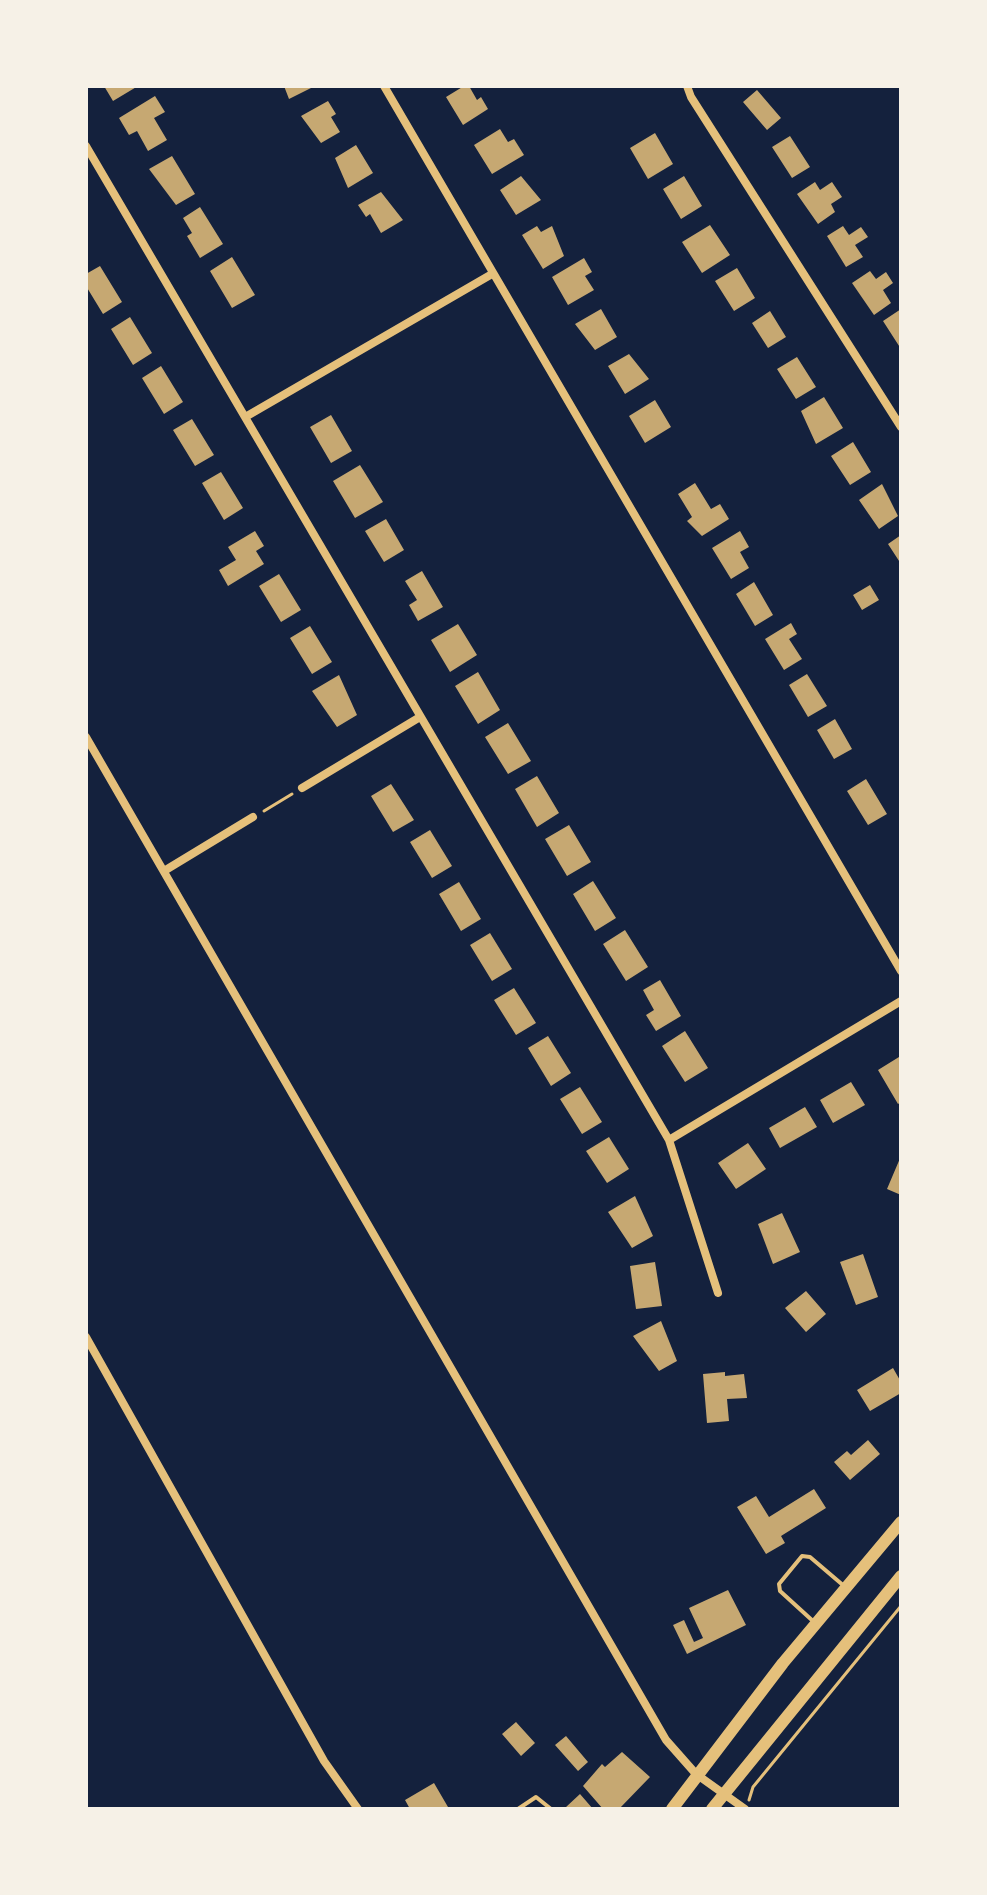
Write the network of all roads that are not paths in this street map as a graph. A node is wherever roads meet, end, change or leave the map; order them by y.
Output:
1 (384, 86) edge
2 (687, 86) edge
3 (86, 146) edge
4 (492, 274) junction
5 (247, 416) junction
6 (901, 427) edge
7 (420, 717) junction
8 (86, 737) edge
9 (302, 788) road end
10 (253, 817) road end
11 (164, 871) junction
12 (901, 971) edge
13 (901, 1001) edge
14 (669, 1140) junction
15 (718, 1293) dead end
16 (86, 1337) edge
17 (901, 1522) edge
18 (901, 1576) edge
19 (846, 1588) junction
20 (816, 1624) junction
21 (696, 1774) junction
22 (722, 1795) junction
23 (744, 1808) edge
24 (358, 1809) edge
25 (518, 1809) edge
26 (551, 1809) edge
27 (672, 1809) edge
28 (712, 1809) edge

1 - 4 street
2 - 6 street
3 - 5 street
4 - 5 street
4 - 12 street
5 - 7 street
7 - 9 street
7 - 14 street
8 - 11 street
10 - 11 street
11 - 21 street
13 - 14 street
14 - 15 street
16 - 24 street
17 - 19 main road
18 - 22 main road
19 - 20 main road
19 - 20 lane
20 - 21 main road
21 - 22 street
21 - 27 main road
22 - 23 street
22 - 28 main road
25 - 26 lane

